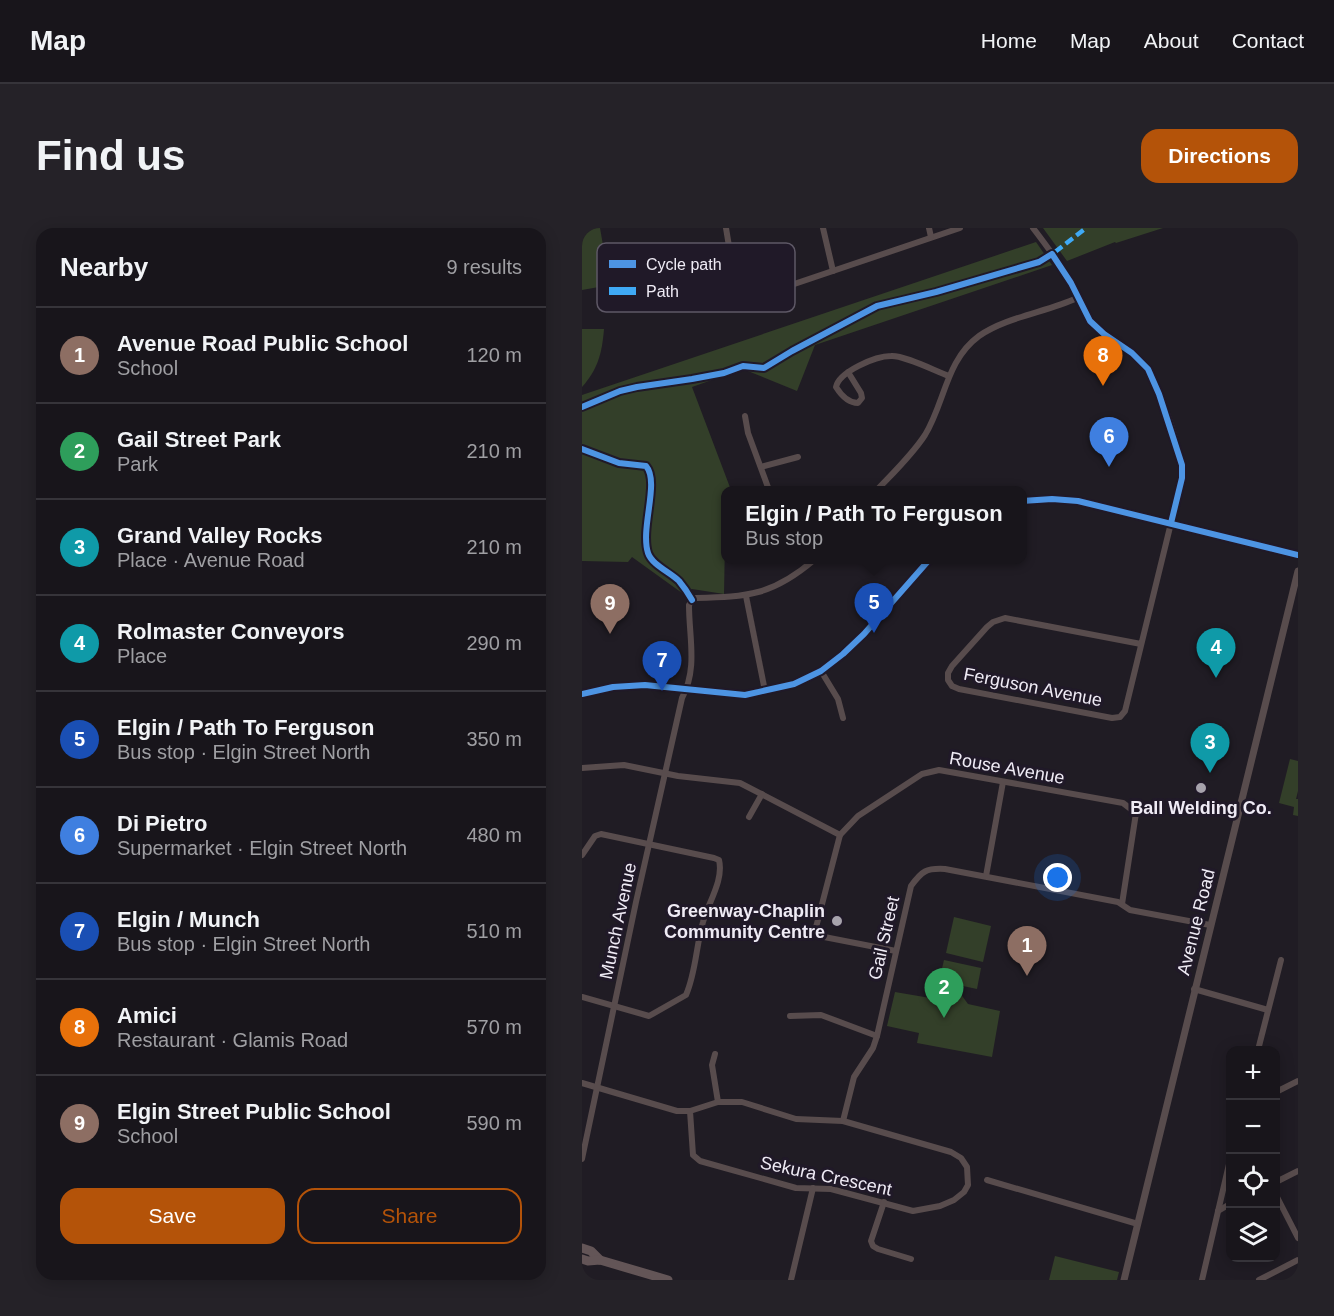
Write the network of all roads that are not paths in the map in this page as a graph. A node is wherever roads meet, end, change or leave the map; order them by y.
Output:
1 (726, 228) edge
2 (823, 228) edge
3 (929, 228) edge
4 (960, 228) edge
5 (1033, 228) edge
6 (931, 237) junction
7 (728, 243) edge
8 (833, 272) junction
9 (795, 284) edge
10 (1077, 298) junction
11 (848, 372) junction
12 (949, 376) junction
13 (745, 416) dead end
14 (798, 457) dead end
15 (761, 467) junction
16 (768, 486) edge
17 (880, 486) edge
18 (1027, 501) edge
19 (1171, 523) junction
20 (1298, 555) edge
21 (809, 564) edge
22 (925, 564) edge
23 (1298, 571) edge
24 (746, 596) junction
25 (1141, 644) junction
26 (821, 671) junction
27 (687, 690) junction
28 (765, 691) junction
29 (582, 694) edge
30 (843, 718) dead end
31 (582, 768) edge
32 (666, 774) junction
33 (1004, 783) junction
34 (762, 794) junction
35 (749, 817) dead end
36 (840, 835) junction
37 (651, 844) junction
38 (582, 855) edge
39 (986, 876) junction
40 (1122, 904) junction
41 (1210, 925) junction
42 (896, 951) junction
43 (1281, 960) dead end
44 (1194, 989) junction
45 (582, 997) edge
46 (615, 1006) junction
47 (1268, 1010) junction
48 (790, 1016) dead end
49 (877, 1036) junction
50 (1259, 1046) edge
51 (715, 1054) dead end
52 (1298, 1081) edge
53 (582, 1083) edge
54 (598, 1088) junction
55 (1280, 1090) edge
56 (718, 1102) junction
57 (690, 1112) junction
58 (843, 1121) junction
59 (582, 1159) edge
60 (1298, 1171) edge
61 (1226, 1177) edge
62 (987, 1180) dead end
63 (1280, 1180) edge
64 (813, 1188) junction
65 (884, 1203) junction
66 (1280, 1204) edge
67 (1226, 1206) edge
68 (1218, 1210) junction
69 (1138, 1224) junction
70 (1298, 1238) edge
71 (582, 1248) edge
72 (582, 1259) edge
73 (911, 1259) dead end
74 (600, 1260) junction
75 (1298, 1260) edge
76 (668, 1280) edge
77 (791, 1280) edge
78 (1124, 1280) edge
79 (1202, 1280) edge
80 (1259, 1280) edge

1 - 7 street
2 - 8 street
3 - 6 street
4 - 6 street
5 - 10 street, Ferguson Avenue
6 - 8 street
8 - 9 street
10 - 12 street
10 - 19 street, Ferguson Avenue
11 - 11 street
11 - 12 street
12 - 17 street
13 - 15 street
14 - 15 street
15 - 16 street
18 - 19 street
19 - 20 street
19 - 25 street, Ferguson Avenue
21 - 24 street
22 - 26 street
23 - 41 street, Avenue Road
24 - 27 street, Munch Avenue
24 - 28 street
25 - 25 street, Ferguson Avenue
26 - 28 street
26 - 30 street
27 - 28 street
27 - 29 street
27 - 32 street, Munch Avenue
31 - 32 street
32 - 34 street
32 - 37 street, Munch Avenue
33 - 36 street, Rouse Avenue
33 - 39 street
33 - 40 street, Rouse Avenue
34 - 35 street
34 - 36 street
36 - 42 street
37 - 38 street
37 - 46 street, Munch Avenue
37 - 46 street
39 - 40 street, Gail Street
39 - 42 street, Gail Street
40 - 41 street, Gail Street
41 - 44 street, Avenue Road
42 - 49 street, Gail Street
43 - 47 street
44 - 47 street
44 - 69 street, Avenue Road
45 - 46 street
46 - 54 street, Munch Avenue
47 - 50 street
48 - 49 street
49 - 58 street, Gail Street
51 - 56 street
52 - 55 street
53 - 54 street, Sekura Crescent
54 - 57 street, Sekura Crescent
54 - 59 street, Munch Avenue
56 - 57 street, Sekura Crescent
56 - 58 street, Sekura Crescent
57 - 64 street, Sekura Crescent
58 - 65 street, Sekura Crescent
60 - 63 street
61 - 68 street
62 - 69 street
64 - 65 street, Sekura Crescent
64 - 77 street
65 - 73 street
66 - 70 street
67 - 68 street
68 - 79 street
69 - 78 street, Avenue Road
71 - 74 main road
72 - 74 main road
74 - 76 main road
75 - 80 street

